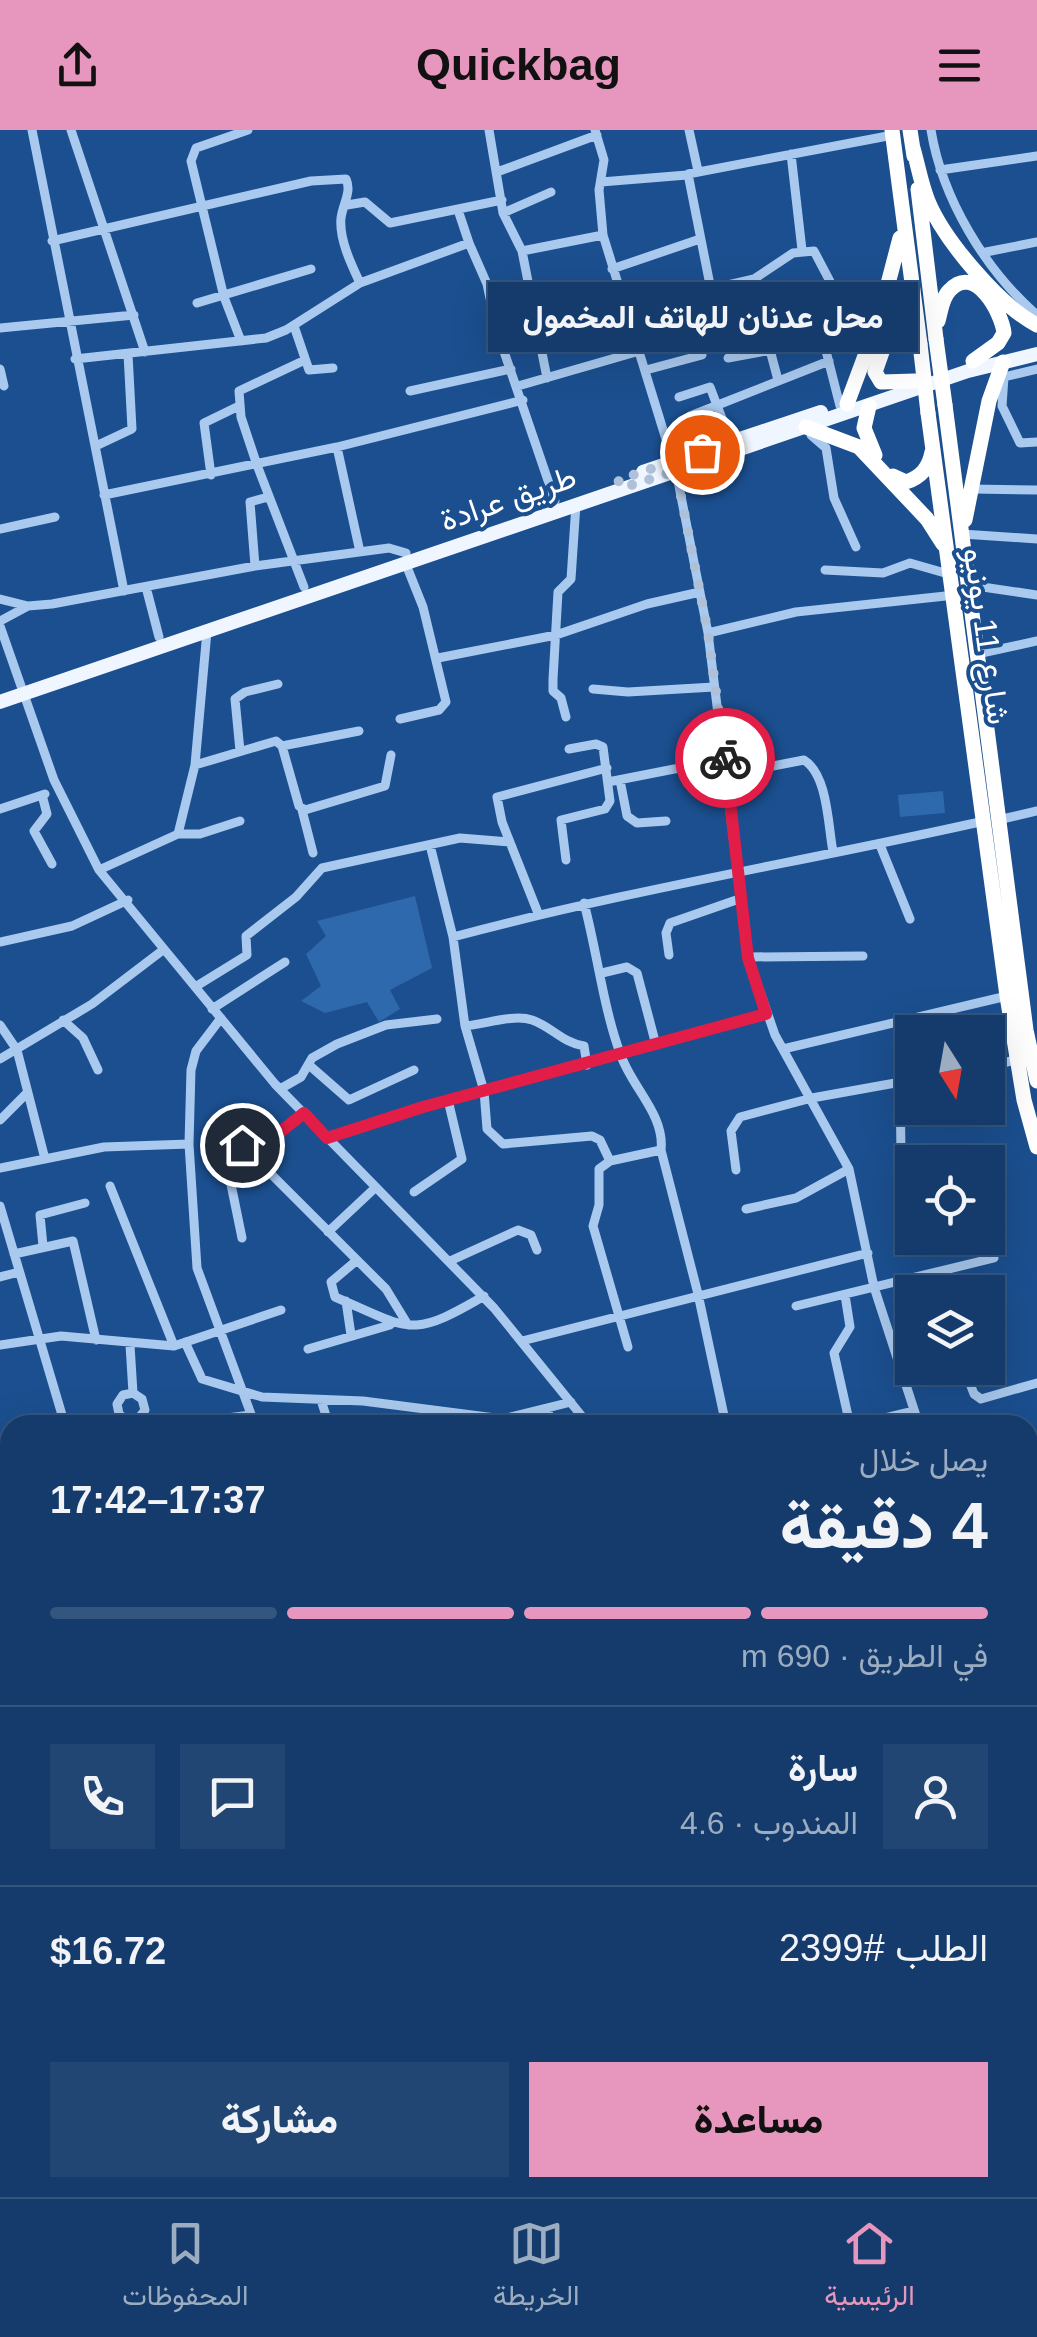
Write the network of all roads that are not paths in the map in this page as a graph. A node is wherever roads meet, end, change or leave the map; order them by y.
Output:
1 (32, 130) edge
2 (71, 130) edge
3 (248, 130) edge
4 (489, 130) edge
5 (689, 130) edge
6 (910, 130) edge
7 (931, 130) edge
8 (596, 132) edge
9 (892, 132) edge
10 (913, 148) junction
11 (791, 154) junction
12 (1037, 156) edge
13 (940, 170) junction
14 (497, 172) junction
15 (693, 173) junction
16 (601, 182) junction
17 (551, 192) dead end
18 (502, 200) junction
19 (205, 205) junction
20 (347, 205) junction
21 (902, 209) junction
22 (458, 210) junction
23 (503, 213) junction
24 (106, 231) junction
25 (603, 235) junction
26 (700, 240) junction
27 (52, 241) junction
28 (1037, 242) edge
29 (469, 243) junction
30 (802, 250) junction
31 (522, 251) junction
32 (986, 252) junction
33 (311, 269) dead end
34 (612, 270) junction
35 (360, 283) junction
36 (618, 287) junction
37 (834, 289) dead end
38 (711, 290) junction
39 (224, 297) junction
40 (684, 297) junction
41 (197, 303) dead end
42 (576, 310) dead end
43 (134, 315) junction
44 (1037, 315) edge
45 (626, 321) junction
46 (68, 323) junction
47 (1037, 325) edge
48 (294, 326) junction
49 (0, 328) edge
50 (836, 328) dead end
51 (927, 336) junction
52 (242, 342) junction
53 (1037, 346) edge
54 (825, 347) dead end
55 (770, 350) junction
56 (145, 352) junction
57 (636, 352) junction
58 (128, 354) junction
59 (1037, 354) edge
60 (728, 358) dead end
61 (75, 359) junction
62 (305, 360) junction
63 (829, 360) junction
64 (973, 361) junction
65 (333, 368) dead end
66 (1037, 369) edge
67 (0, 370) edge
68 (511, 370) junction
69 (646, 370) junction
70 (1001, 373) junction
71 (547, 378) junction
72 (778, 380) junction
73 (915, 381) junction
74 (4, 386) dead end
75 (518, 386) junction
76 (410, 391) dead end
77 (680, 397) dead end
78 (522, 400) junction
79 (717, 403) junction
80 (844, 405) junction
81 (240, 406) junction
82 (869, 406) junction
83 (690, 416) dead end
84 (803, 428) junction
85 (731, 442) junction
86 (1037, 442) edge
87 (98, 445) junction
88 (337, 447) junction
89 (932, 448) junction
90 (257, 465) junction
91 (674, 466) junction
92 (211, 475) junction
93 (620, 484) junction
94 (971, 489) junction
95 (1037, 490) edge
96 (104, 495) junction
97 (268, 497) junction
98 (555, 501) junction
99 (576, 504) junction
100 (55, 517) dead end
101 (0, 529) edge
102 (962, 534) junction
103 (1037, 539) edge
104 (856, 547) dead end
105 (360, 552) junction
106 (949, 555) junction
107 (406, 557) junction
108 (291, 561) junction
109 (255, 566) junction
110 (825, 570) dead end
111 (952, 575) junction
112 (969, 584) junction
113 (146, 586) junction
114 (304, 587) junction
115 (124, 590) junction
116 (700, 592) junction
117 (1037, 595) edge
118 (955, 596) junction
119 (0, 600) edge
120 (28, 606) junction
121 (0, 624) edge
122 (207, 628) junction
123 (708, 633) junction
124 (556, 635) junction
125 (159, 637) junction
126 (1037, 642) edge
127 (977, 654) junction
128 (438, 658) junction
129 (278, 684) dead end
130 (714, 687) junction
131 (593, 689) dead end
132 (21, 690) junction
133 (0, 692) edge
134 (0, 702) edge
135 (566, 717) dead end
136 (400, 720) dead end
137 (359, 731) dead end
138 (282, 746) junction
139 (569, 750) dead end
140 (240, 752) junction
141 (391, 754) dead end
142 (725, 758) junction
143 (195, 765) junction
144 (607, 768) junction
145 (727, 776) junction
146 (614, 781) junction
147 (58, 790) junction
148 (42, 795) junction
149 (0, 809) edge
150 (302, 810) junction
151 (1037, 811) edge
152 (240, 821) dead end
153 (666, 821) dead end
154 (991, 821) junction
155 (178, 834) junction
156 (510, 842) junction
157 (430, 845) junction
158 (880, 845) junction
159 (832, 852) junction
160 (314, 853) dead end
161 (566, 860) dead end
162 (52, 864) dead end
163 (99, 870) junction
164 (739, 871) junction
165 (742, 898) junction
166 (128, 900) junction
167 (584, 903) junction
168 (538, 913) junction
169 (910, 919) dead end
170 (453, 937) junction
171 (0, 942) edge
172 (163, 950) junction
173 (668, 955) dead end
174 (863, 956) dead end
175 (748, 958) junction
176 (284, 962) dead end
177 (602, 973) junction
178 (194, 987) junction
179 (1006, 996) junction
180 (212, 1010) junction
181 (766, 1014) junction
182 (221, 1018) junction
183 (437, 1019) dead end
184 (64, 1020) junction
185 (0, 1025) edge
186 (465, 1026) junction
187 (656, 1045) junction
188 (783, 1048) junction
189 (17, 1050) junction
190 (619, 1052) junction
191 (0, 1059) edge
192 (1016, 1060) junction
193 (1005, 1062) edge
194 (309, 1065) junction
195 (587, 1065) junction
196 (98, 1070) dead end
197 (414, 1070) dead end
198 (1036, 1071) edge
199 (895, 1083) edge
200 (280, 1088) junction
201 (484, 1091) junction
202 (27, 1093) junction
203 (812, 1098) junction
204 (448, 1100) junction
205 (304, 1113) junction
206 (0, 1120) edge
207 (327, 1138) junction
208 (189, 1144) junction
209 (1037, 1147) edge
210 (661, 1150) junction
211 (254, 1153) junction
212 (45, 1159) junction
213 (610, 1161) junction
214 (0, 1168) edge
215 (736, 1170) dead end
216 (850, 1170) junction
217 (110, 1186) dead end
218 (376, 1187) junction
219 (414, 1192) dead end
220 (86, 1203) dead end
221 (0, 1206) edge
222 (746, 1209) dead end
223 (328, 1232) junction
224 (242, 1238) dead end
225 (43, 1246) junction
226 (538, 1250) dead end
227 (868, 1253) junction
228 (14, 1254) junction
229 (994, 1258) dead end
230 (450, 1261) junction
231 (356, 1262) junction
232 (19, 1272) junction
233 (0, 1277) edge
234 (874, 1286) junction
235 (698, 1294) junction
236 (845, 1295) junction
237 (484, 1296) junction
238 (346, 1301) junction
239 (796, 1306) dead end
240 (281, 1310) dead end
241 (619, 1316) junction
242 (393, 1325) junction
243 (408, 1326) junction
244 (218, 1330) junction
245 (352, 1335) junction
246 (36, 1340) junction
247 (96, 1340) junction
248 (522, 1340) junction
249 (185, 1342) junction
250 (0, 1345) edge
251 (130, 1345) junction
252 (174, 1346) junction
253 (628, 1347) dead end
254 (308, 1349) dead end
255 (1037, 1383) edge
256 (971, 1385) edge
257 (242, 1390) junction
258 (133, 1393) dead end
259 (320, 1400) junction
260 (570, 1402) junction
261 (548, 1409) junction
262 (914, 1411) junction
263 (62, 1415) edge
264 (251, 1415) edge
265 (325, 1415) edge
266 (466, 1415) edge
267 (523, 1415) edge
268 (547, 1415) edge
269 (580, 1415) edge
270 (724, 1415) edge
271 (849, 1415) edge
272 (896, 1415) edge
273 (915, 1415) edge

1 - 27 street
2 - 24 street
3 - 19 street
4 - 14 street
5 - 15 street
6 - 10 highway, شارع 11 يونيو
7 - 13 street
8 - 14 street
8 - 16 street
9 - 11 street
9 - 21 highway, شارع 11 يونيو
10 - 47 highway
10 - 51 highway, شارع 11 يونيو
11 - 15 street
11 - 30 street
12 - 13 street
13 - 32 street
14 - 18 street
15 - 16 street
15 - 26 street
16 - 25 street
17 - 23 street
18 - 22 street
18 - 23 street
19 - 20 street
19 - 24 street
19 - 39 street
20 - 22 street
20 - 35 street
21 - 51 highway, شارع 11 يونيو
21 - 80 highway
22 - 29 street
23 - 31 street
24 - 27 street
24 - 43 street
25 - 31 street
25 - 34 street
26 - 34 street
26 - 38 street
27 - 46 street
28 - 32 street
29 - 35 street
29 - 68 street
30 - 37 street
30 - 38 street
31 - 71 street
32 - 44 street
33 - 39 street
34 - 36 street
35 - 48 street
36 - 42 street
36 - 45 street
38 - 40 street
39 - 41 street
39 - 52 street
40 - 45 street
40 - 69 street
43 - 46 street
43 - 56 street
45 - 57 street
46 - 49 street
46 - 61 street
48 - 52 street
48 - 62 street
50 - 55 street
51 - 64 highway
51 - 73 highway
51 - 89 highway, شارع 11 يونيو, bridge
51 - 102 highway, شارع 11 يونيو, bridge
52 - 56 street
53 - 64 main road, طريق عرادة
54 - 63 street
55 - 60 street
55 - 72 street
56 - 58 street
57 - 69 street
57 - 71 street
58 - 61 street
58 - 87 street
59 - 70 main road, طريق عرادة
61 - 87 street
62 - 65 street
62 - 81 street
63 - 72 street
63 - 80 street
64 - 73 main road, طريق عرادة
66 - 70 street
67 - 74 street
68 - 75 street
68 - 76 street
69 - 91 street
70 - 82 main road, طريق عرادة
70 - 86 street
70 - 94 highway
71 - 75 street
72 - 79 street
73 - 80 main road, طريق عرادة
75 - 78 street
77 - 79 street
78 - 88 street
78 - 98 street
79 - 83 street
79 - 85 street
80 - 85 main road, طريق عرادة
81 - 90 street
81 - 92 street
82 - 84 main road, طريق عرادة
82 - 89 highway
84 - 91 main road, طريق عرادة
84 - 104 street
84 - 106 highway
85 - 91 main road, طريق عرادة
87 - 96 street
88 - 90 street
88 - 105 street
89 - 106 highway, شارع 11 يونيو
90 - 92 street
90 - 97 street
91 - 93 main road, طريق عرادة
91 - 116 street
92 - 96 street
93 - 98 main road, طريق عرادة
93 - 99 main road, طريق عرادة
94 - 95 street
94 - 102 highway
96 - 115 street
97 - 108 street
97 - 109 street
98 - 107 main road, طريق عرادة
99 - 107 main road, طريق عرادة
99 - 124 street
100 - 101 street
102 - 103 street
102 - 112 highway, شارع 11 يونيو
105 - 107 street
105 - 108 street
106 - 111 highway, شارع 11 يونيو
107 - 114 main road, طريق عرادة
107 - 122 main road, طريق عرادة
107 - 128 street
108 - 109 street
108 - 114 street
109 - 113 street
110 - 111 street
111 - 118 highway, شارع 11 يونيو
112 - 117 street
112 - 127 highway, شارع 11 يونيو
113 - 115 street
113 - 125 street
114 - 125 main road, طريق عرادة
115 - 120 street
116 - 123 street
116 - 124 street
118 - 123 street
118 - 154 highway, شارع 11 يونيو
119 - 120 street
120 - 121 street
121 - 132 street
122 - 132 main road, طريق عرادة
122 - 143 street
123 - 130 street
124 - 128 street
124 - 135 street
125 - 132 main road, طريق عرادة
126 - 127 street
127 - 154 highway, شارع 11 يونيو
128 - 136 street
129 - 140 street
130 - 131 street
130 - 142 street
132 - 133 main road, طريق عرادة
132 - 134 main road, طريق عرادة
132 - 147 street
137 - 138 street
138 - 140 street
138 - 150 street
139 - 144 street
140 - 143 street
141 - 150 street
142 - 145 street
142 - 146 street
143 - 155 street
144 - 146 street
144 - 156 street
145 - 159 street
145 - 164 street
146 - 153 street
146 - 161 street
147 - 148 street
147 - 163 street
148 - 149 street
148 - 162 street
150 - 160 street
151 - 154 street
152 - 155 street
154 - 158 street
154 - 179 highway, شارع 11 يونيو
154 - 198 highway, شارع 11 يونيو
155 - 163 street
156 - 157 street
156 - 168 street
157 - 170 street
157 - 178 street
158 - 159 street
158 - 169 street
159 - 164 street
163 - 166 street
164 - 165 street
164 - 167 street
165 - 173 street
165 - 175 street
166 - 171 street
166 - 172 street
167 - 168 street
167 - 177 street
168 - 170 street
170 - 186 street
172 - 178 street
172 - 184 street
174 - 175 street
175 - 181 street
176 - 180 street
177 - 187 street
177 - 190 street
178 - 180 street
179 - 188 street
179 - 192 highway, شارع 11 يونيو
180 - 182 street
181 - 187 street
181 - 188 street
182 - 200 street
182 - 208 street
183 - 194 street
184 - 189 street
184 - 196 street
185 - 189 street
186 - 195 street
186 - 201 street
187 - 190 street
188 - 203 street
189 - 191 street
189 - 202 street
190 - 195 street
190 - 210 street
192 - 193 street
192 - 209 highway, شارع 11 يونيو
194 - 197 street
194 - 200 street
195 - 201 street
199 - 203 street
200 - 205 street
201 - 204 street
201 - 213 street
202 - 206 street
202 - 212 street
203 - 215 street
203 - 216 street
204 - 207 street
204 - 219 street
205 - 207 street
205 - 211 street
207 - 218 street
208 - 212 street
208 - 244 street
210 - 213 street
210 - 235 street
211 - 223 street
211 - 224 street
212 - 214 street
213 - 241 street
216 - 222 street
216 - 227 street
217 - 252 street
218 - 223 street
218 - 230 street
220 - 225 street
221 - 228 street
223 - 231 street
225 - 228 street
225 - 247 street
226 - 230 street
227 - 234 street
227 - 235 street
228 - 232 street
229 - 234 street
230 - 237 street
231 - 238 street
231 - 243 street
232 - 233 street
232 - 246 street
234 - 236 street
234 - 262 street
235 - 241 street
235 - 270 street
236 - 239 street
236 - 271 street
237 - 243 street
237 - 248 street
238 - 242 street
238 - 245 street
240 - 244 street
241 - 248 street
241 - 253 street
242 - 243 street
242 - 245 street
244 - 249 street
244 - 257 street
245 - 254 street
246 - 247 street
246 - 250 street
246 - 263 street
247 - 251 street
248 - 260 street
249 - 252 street
249 - 257 street
251 - 252 street
251 - 258 street
255 - 256 street
257 - 259 street
257 - 264 street
259 - 265 street
259 - 266 street
260 - 261 street
260 - 269 street
261 - 267 street
261 - 268 street
262 - 272 street
262 - 273 street

